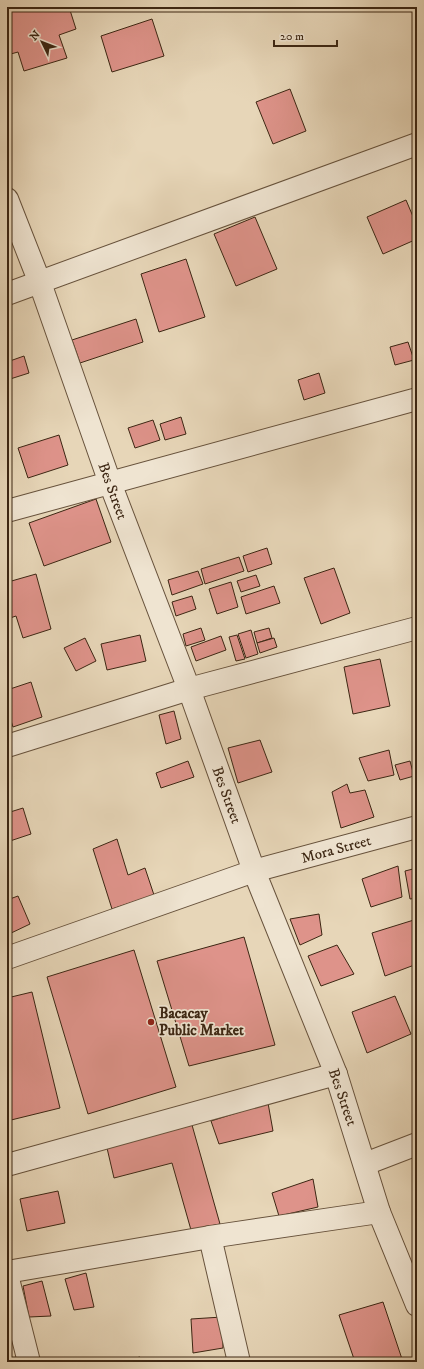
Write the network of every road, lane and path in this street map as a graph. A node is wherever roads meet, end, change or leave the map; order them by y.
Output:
1 (417, 144) edge
2 (7, 199) edge
3 (40, 283) junction
4 (7, 294) edge
5 (417, 399) edge
6 (110, 483) junction
7 (7, 511) edge
8 (417, 628) edge
9 (189, 689) junction
10 (7, 746) edge
11 (417, 827) edge
12 (254, 871) junction
13 (7, 958) edge
14 (336, 1074) junction
15 (417, 1144) edge
16 (365, 1164) junction
17 (7, 1166) edge
18 (379, 1212) junction
19 (210, 1237) junction
20 (7, 1272) edge
21 (7, 1275) edge
22 (413, 1283) edge
23 (417, 1305) edge
24 (29, 1362) edge
25 (239, 1362) edge

1 - 3 street
2 - 3 street, Bes Street
3 - 4 street
3 - 6 street, Bes Street
5 - 6 street
6 - 7 street
6 - 9 street, Bes Street
8 - 9 street
9 - 10 street
9 - 12 street, Bes Street
11 - 12 street, Mora Street
12 - 13 street, Mora Street
12 - 14 street, Bes Street
14 - 16 street, Bes Street
14 - 17 street
15 - 16 street
16 - 18 street, Bes Street
18 - 19 street
18 - 22 street, Bes Street
19 - 20 street
19 - 25 street
21 - 24 street
22 - 23 street, Bes Street

